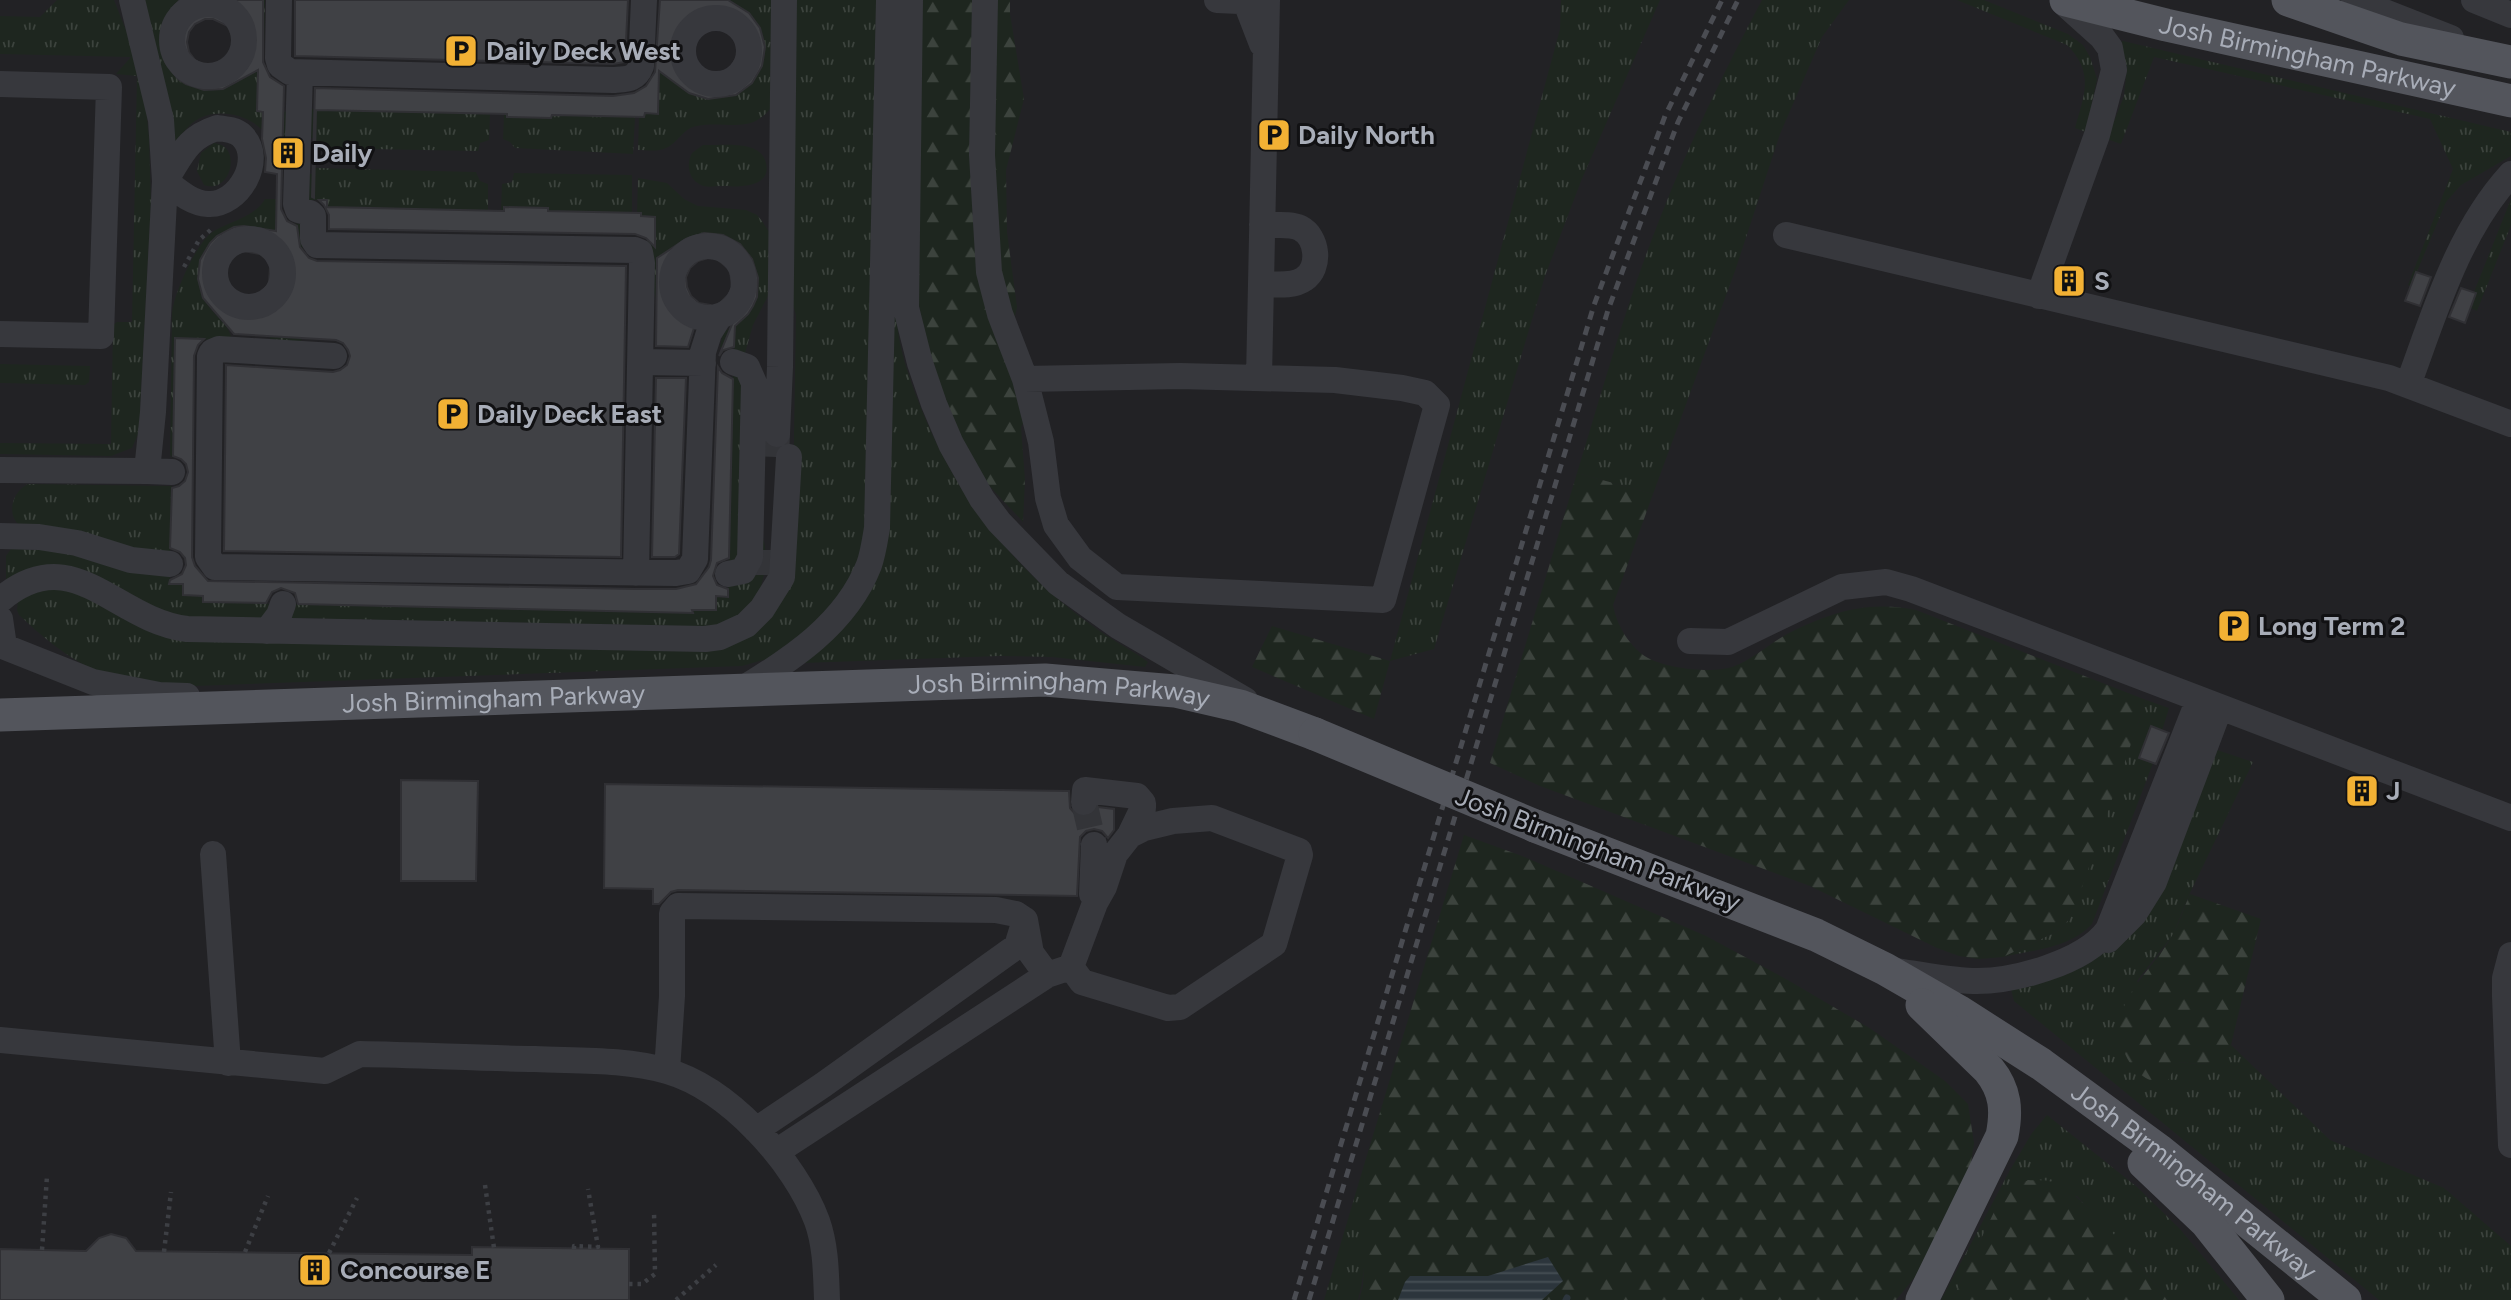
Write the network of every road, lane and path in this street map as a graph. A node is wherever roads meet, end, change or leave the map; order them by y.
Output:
1 (132, 0) edge
2 (279, 0) edge
3 (644, 0) edge
4 (784, 0) edge
5 (889, 0) edge
6 (910, 0) edge
7 (985, 0) edge
8 (1217, 0) edge
9 (2060, 0) edge
10 (2066, 0) edge
11 (2288, 0) edge
12 (2354, 0) edge
13 (2474, 0) edge
14 (1256, 1) edge
15 (2511, 15) edge
16 (2511, 62) edge
17 (300, 73) junction
18 (0, 84) edge
19 (2511, 101) edge
20 (2511, 174) edge
21 (218, 223) dead end
22 (1262, 225) junction
23 (1786, 234) dead end
24 (182, 272) dead end
25 (1261, 284) junction
26 (2039, 296) junction
27 (238, 305) dead end
28 (719, 317) dead end
29 (0, 334) edge
30 (248, 351) junction
31 (334, 356) dead end
32 (641, 362) junction
33 (733, 362) dead end
34 (702, 363) junction
35 (1259, 378) junction
36 (1025, 379) junction
37 (2408, 385) junction
38 (2511, 424) edge
39 (0, 470) edge
40 (751, 500) junction
41 (0, 536) edge
42 (170, 564) dead end
43 (636, 573) junction
44 (728, 574) dead end
45 (0, 600) edge
46 (284, 604) dead end
47 (762, 609) junction
48 (0, 619) edge
49 (267, 631) junction
50 (1690, 641) dead end
51 (2, 645) edge
52 (739, 691) junction
53 (2209, 703) junction
54 (272, 706) junction
55 (0, 715) edge
56 (1283, 721) junction
57 (1084, 802) dead end
58 (2511, 818) edge
59 (1130, 835) junction
60 (1094, 845) tunnel mouth
61 (213, 854) dead end
62 (1095, 902) junction
63 (1024, 949) junction
64 (2511, 955) edge
65 (1885, 969) junction
66 (1059, 971) junction
67 (0, 1040) edge
68 (229, 1063) junction
69 (2041, 1064) junction
70 (667, 1071) junction
71 (756, 1130) junction
72 (2511, 1145) edge
73 (776, 1152) junction
74 (47, 1176) dead end
75 (485, 1185) dead end
76 (588, 1189) dead end
77 (171, 1192) dead end
78 (268, 1196) dead end
79 (357, 1198) dead end
80 (654, 1210) dead end
81 (494, 1248) dead end
82 (574, 1249) dead end
83 (43, 1250) dead end
84 (164, 1252) dead end
85 (245, 1252) dead end
86 (329, 1253) dead end
87 (716, 1265) dead end
88 (629, 1284) dead end
89 (676, 1300) edge
90 (827, 1300) edge
91 (1922, 1300) edge
92 (2268, 1300) edge
93 (2345, 1300) edge

1 - 39 lane
2 - 17 lane
3 - 17 lane
4 - 47 lane
5 - 52 lane
6 - 56 lane
7 - 36 lane
8 - 14 lane
9 - 26 lane
10 - 19 main road, Josh Birmingham Parkway
11 - 16 main road
12 - 16 lane
13 - 15 lane
14 - 22 lane
17 - 32 lane
18 - 29 lane
20 - 37 lane
21 - 24 path
22 - 25 lane
22 - 25 lane
23 - 26 lane
25 - 35 lane
26 - 37 lane
27 - 30 lane
28 - 34 lane
30 - 31 lane
30 - 43 lane
32 - 34 lane
32 - 43 lane
33 - 40 lane
34 - 43 lane
35 - 36 lane
35 - 36 lane
37 - 38 lane
40 - 44 lane
40 - 47 lane
41 - 42 lane
45 - 49 lane
46 - 49 lane
47 - 49 lane
48 - 51 lane
50 - 53 lane
51 - 54 lane
52 - 54 main road, Josh Birmingham Parkway
52 - 56 main road, Josh Birmingham Parkway
53 - 58 lane
53 - 65 lane
54 - 55 main road, Josh Birmingham Parkway
56 - 65 main road, Josh Birmingham Parkway, bridge
57 - 59 lane
59 - 62 lane
59 - 66 lane
60 - 62 lane
61 - 68 lane
62 - 66 lane
63 - 66 lane
63 - 70 lane
63 - 71 lane
64 - 72 lane
65 - 69 main road, Josh Birmingham Parkway
65 - 91 main road
66 - 73 lane
67 - 68 lane
68 - 70 lane
69 - 92 main road, Josh Birmingham Parkway
69 - 93 main road, Josh Birmingham Parkway
70 - 71 lane
71 - 73 lane
73 - 90 lane
74 - 83 path
75 - 81 path
76 - 82 path
77 - 84 path
78 - 85 path
79 - 86 path
80 - 88 path
87 - 89 path

